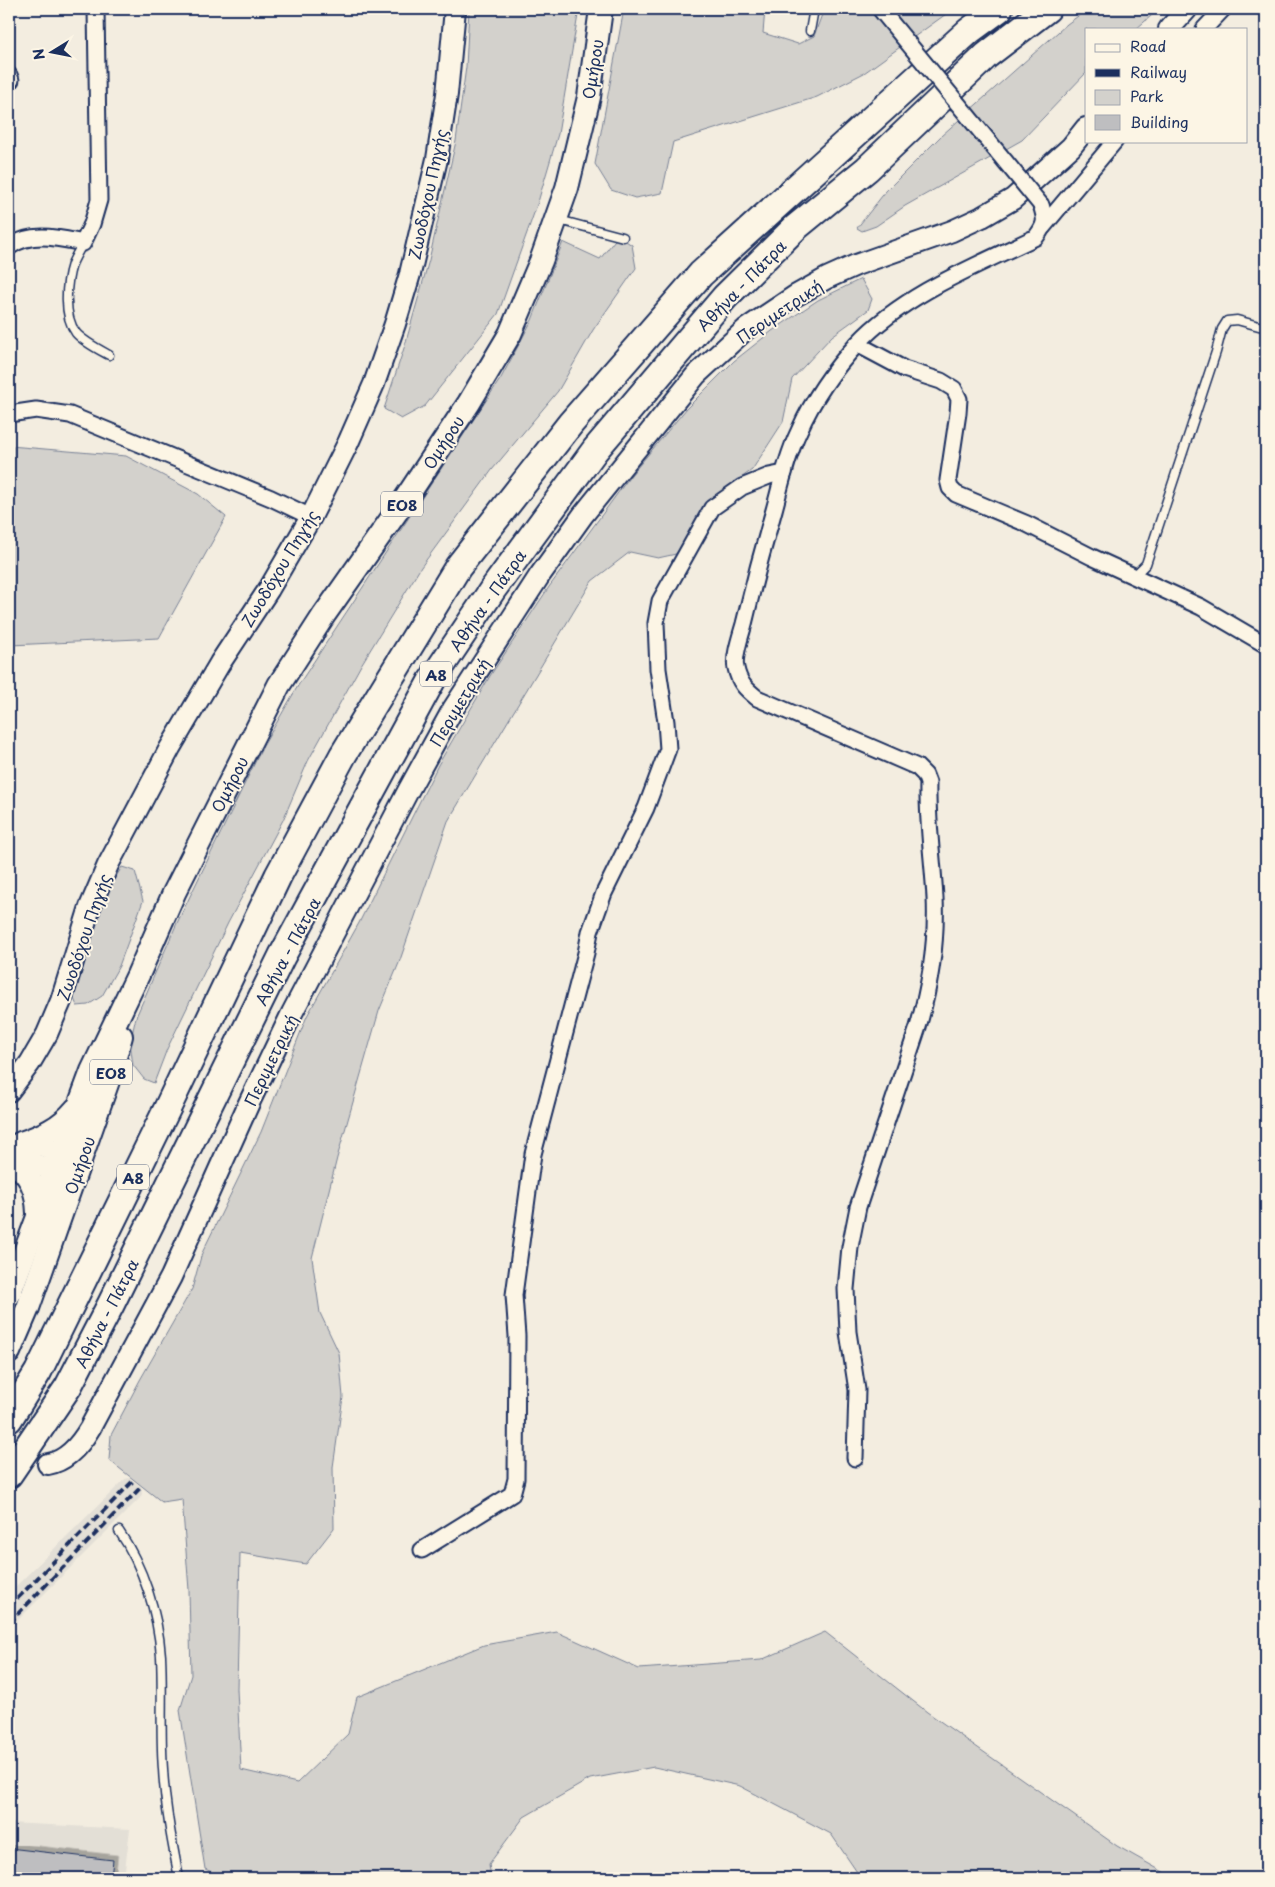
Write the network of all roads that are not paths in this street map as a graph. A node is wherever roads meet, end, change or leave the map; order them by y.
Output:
1 (96, 9) edge
2 (455, 9) edge
3 (601, 9) edge
4 (814, 9) edge
5 (880, 9) edge
6 (999, 9) edge
7 (1047, 9) edge
8 (1187, 9) edge
9 (1223, 9) edge
10 (1170, 28) edge
11 (1205, 28) edge
12 (810, 31) dead end
13 (1085, 129) edge
14 (1114, 142) edge
15 (557, 220) junction
16 (1043, 227) junction
17 (623, 237) dead end
18 (83, 243) junction
19 (9, 247) edge
20 (1266, 328) edge
21 (858, 344) junction
22 (109, 355) dead end
23 (9, 414) edge
24 (784, 473) junction
25 (311, 517) junction
26 (1135, 575) junction
27 (1266, 645) edge
28 (138, 975) junction
29 (9, 1091) edge
30 (80, 1103) junction
31 (12, 1152) edge
32 (67, 1168) junction
33 (38, 1218) junction
34 (9, 1295) edge
35 (9, 1352) edge
36 (9, 1419) edge
37 (855, 1458) dead end
38 (48, 1464) dead end
39 (9, 1474) edge
40 (119, 1530) dead end
41 (422, 1550) dead end
42 (179, 1878) edge

1 - 18 street
2 - 25 street, Ζωοδόχου Πηγής
3 - 15 main road, Ομήρου / ΕΟ8
4 - 12 lane
5 - 16 street, bridge
6 - 36 highway, Αθήνα - Πάτρα / Α8
7 - 39 highway, Αθήνα - Πάτρα / Α8
8 - 10 street
9 - 11 street
13 - 38 street, Περιμετρική
14 - 16 street
15 - 17 lane
15 - 28 main road, Ομήρου / ΕΟ8
16 - 21 street
18 - 19 street
18 - 22 lane
20 - 26 lane
21 - 24 street
21 - 26 street
23 - 25 street
24 - 37 street
24 - 41 street
25 - 29 street, Ζωοδόχου Πηγής
26 - 27 street
28 - 30 main road, Ομήρου / ΕΟ8
28 - 32 main road, Ομήρου / ΕΟ8
30 - 31 main road
30 - 32 main road, Ομήρου / ΕΟ8
31 - 32 street
31 - 33 main road
32 - 33 main road, Ομήρου / ΕΟ8
32 - 35 main road, Ομήρου / ΕΟ8
33 - 34 main road, Ομήρου / ΕΟ8
40 - 42 lane

